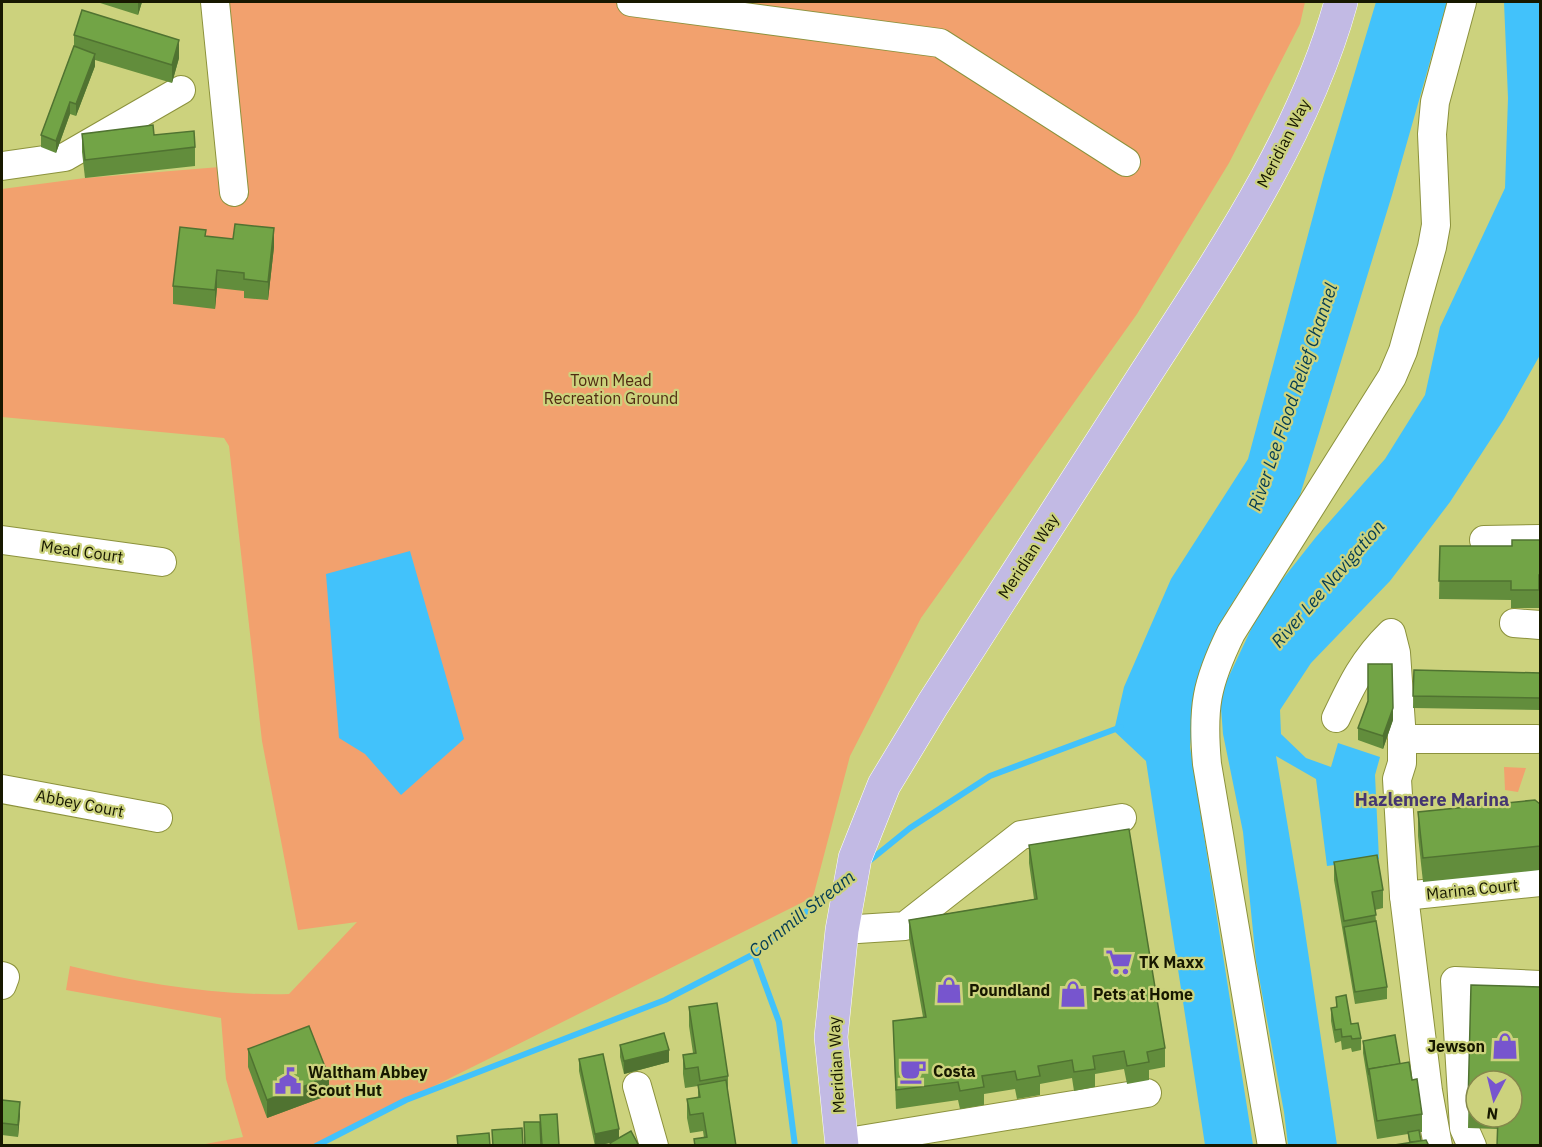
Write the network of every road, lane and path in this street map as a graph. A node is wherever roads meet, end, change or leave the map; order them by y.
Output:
1 (215, 2) edge
2 (631, 2) edge
3 (1341, 2) edge
4 (1462, 2) edge
5 (181, 90) dead end
6 (1126, 162) dead end
7 (2, 165) edge
8 (234, 192) dead end
9 (1540, 539) edge
10 (2, 540) edge
11 (1484, 540) dead end
12 (162, 562) dead end
13 (1336, 717) dead end
14 (1402, 739) junction
15 (1537, 739) dead end
16 (2, 789) edge
17 (158, 818) dead end
18 (1122, 819) dead end
19 (1540, 882) edge
20 (1404, 896) junction
21 (842, 930) junction
22 (1540, 985) edge
23 (637, 1086) dead end
24 (1147, 1093) dead end
25 (842, 1144) edge
26 (654, 1146) edge
27 (1272, 1146) edge
28 (1438, 1146) edge
29 (1472, 1146) edge

1 - 8 street
2 - 6 street
3 - 21 main road, Meridian Way
4 - 27 street
5 - 7 street
9 - 11 street
10 - 12 street, Mead Court
13 - 14 street
14 - 15 street
14 - 20 street
16 - 17 street, Abbey Court
18 - 21 street
19 - 20 street, Marina Court
20 - 28 street
21 - 25 main road, Meridian Way
22 - 29 street
23 - 26 street
24 - 25 street

